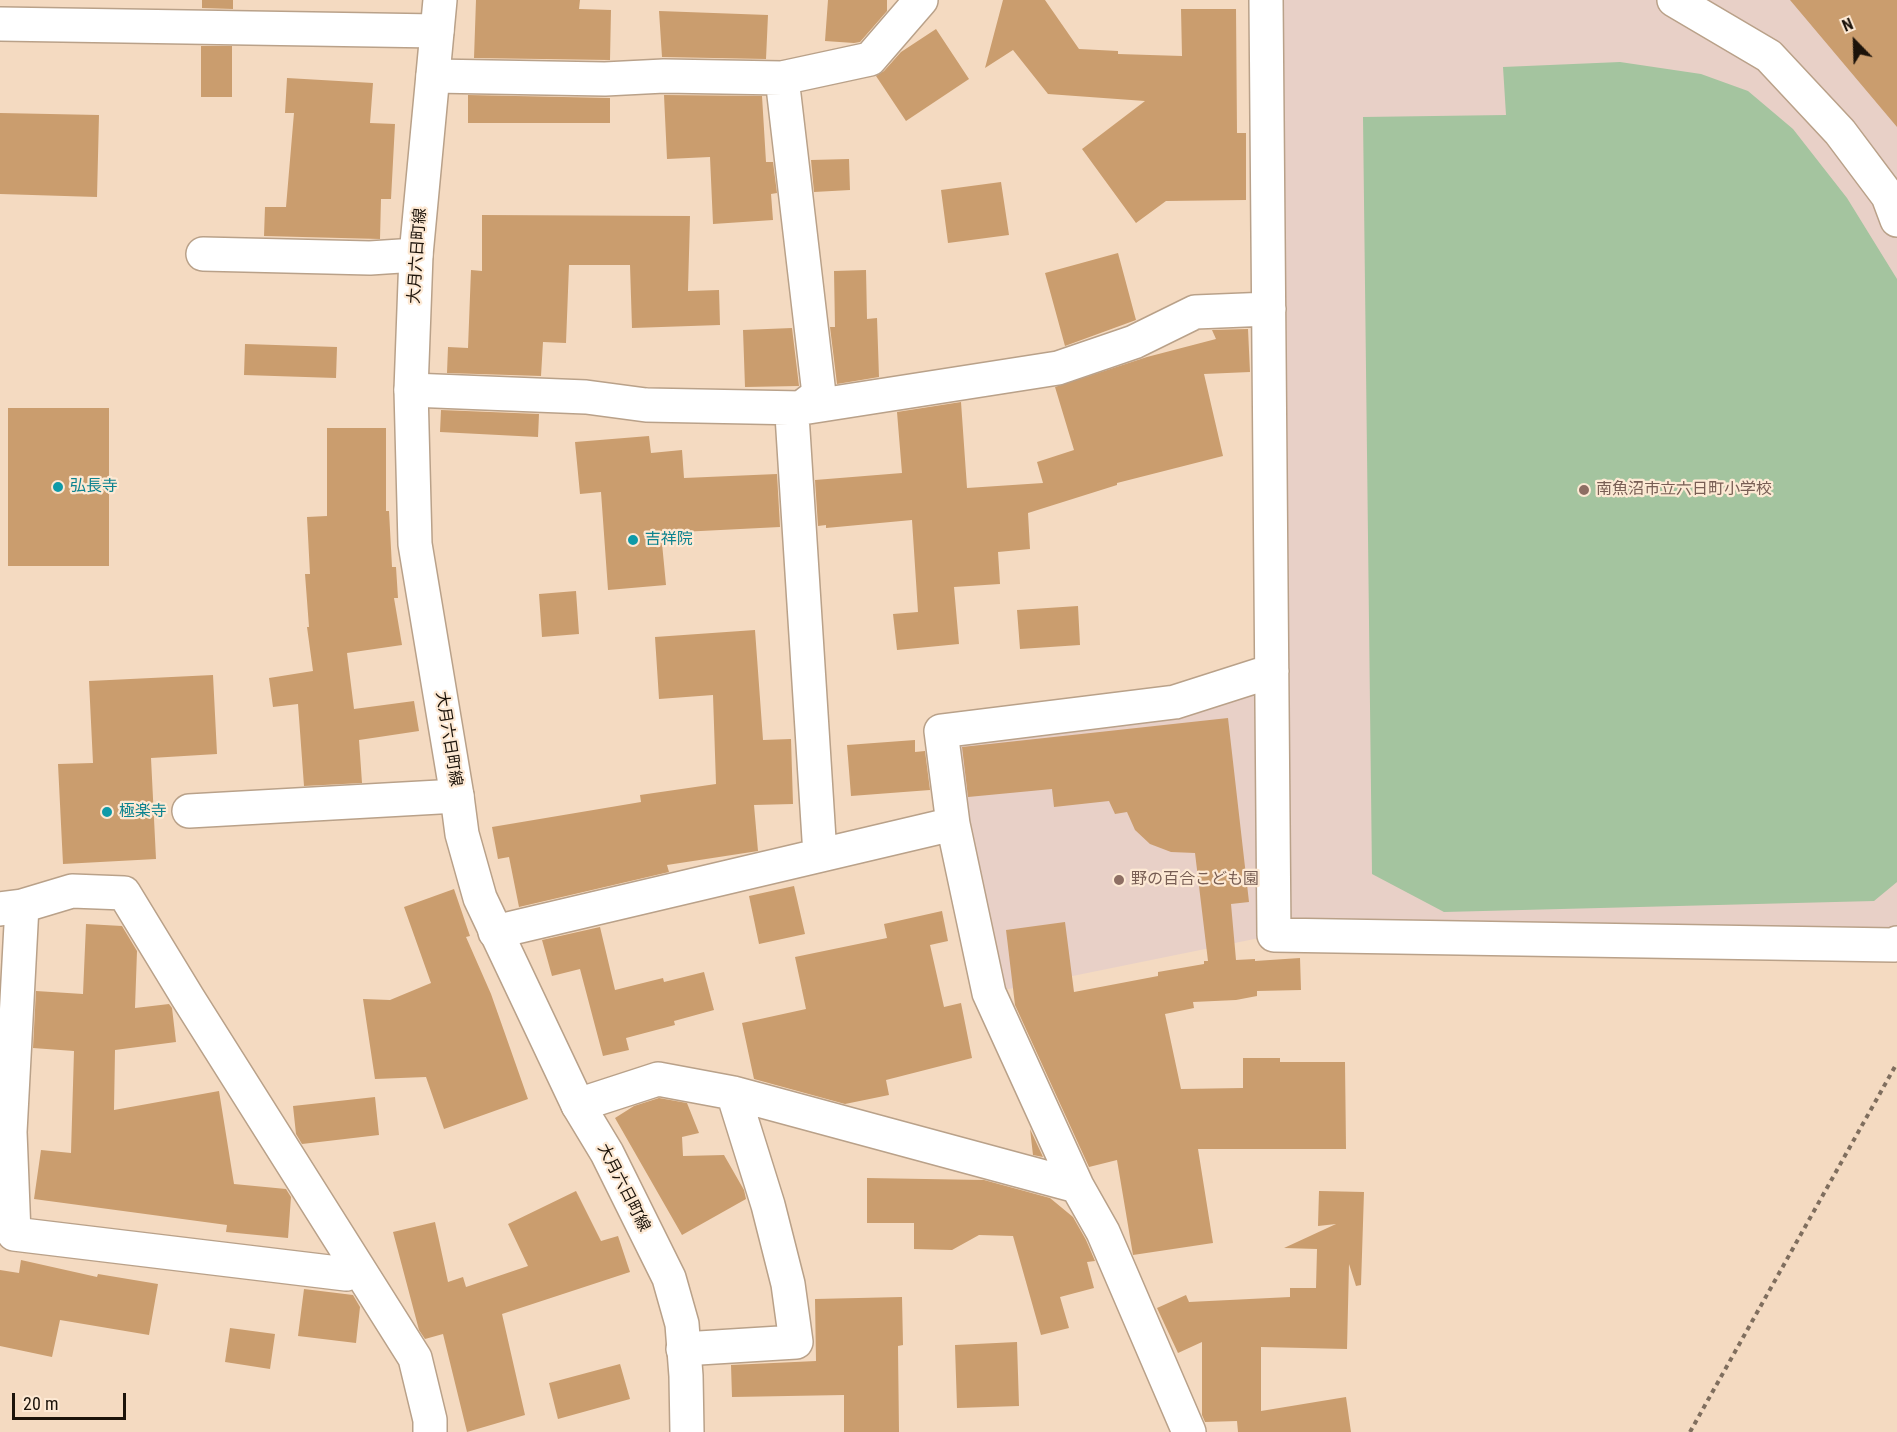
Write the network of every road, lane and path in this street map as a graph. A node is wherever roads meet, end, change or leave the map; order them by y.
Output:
1 (921, 0) edge
2 (1266, 0) edge
3 (1674, 0) edge
4 (438, 15) edge
5 (0, 24) edge
6 (433, 76) junction
7 (782, 78) junction
8 (1897, 220) edge
9 (203, 254) dead end
10 (416, 255) junction
11 (1269, 309) junction
12 (411, 390) junction
13 (802, 408) junction
14 (1272, 671) junction
15 (457, 796) junction
16 (189, 811) dead end
17 (953, 824) junction
18 (820, 855) junction
19 (11, 908) edge
20 (495, 932) junction
21 (1897, 943) edge
22 (1897, 1063) edge
23 (733, 1093) junction
24 (578, 1106) junction
25 (1077, 1186) junction
26 (356, 1266) junction
27 (683, 1348) junction
28 (430, 1432) edge
29 (687, 1432) edge
30 (1189, 1432) edge
31 (1690, 1432) edge

1 - 7 street
2 - 11 street
3 - 8 street
4 - 5 street
4 - 6 street, 大月六日町線
6 - 7 street
6 - 10 street, 大月六日町線
7 - 13 street
9 - 10 street
10 - 12 street, 大月六日町線
11 - 13 street
11 - 14 street
12 - 13 street
12 - 15 street, 大月六日町線
13 - 18 street
14 - 17 street
14 - 21 street
15 - 16 street
15 - 20 street, 大月六日町線
17 - 18 street
17 - 25 street
18 - 20 street
19 - 26 street
19 - 26 street
20 - 24 street, 大月六日町線
22 - 31 path
23 - 24 street
23 - 25 street
23 - 27 street
24 - 27 street, 大月六日町線
25 - 30 street
26 - 28 street
27 - 29 street, 大月六日町線

